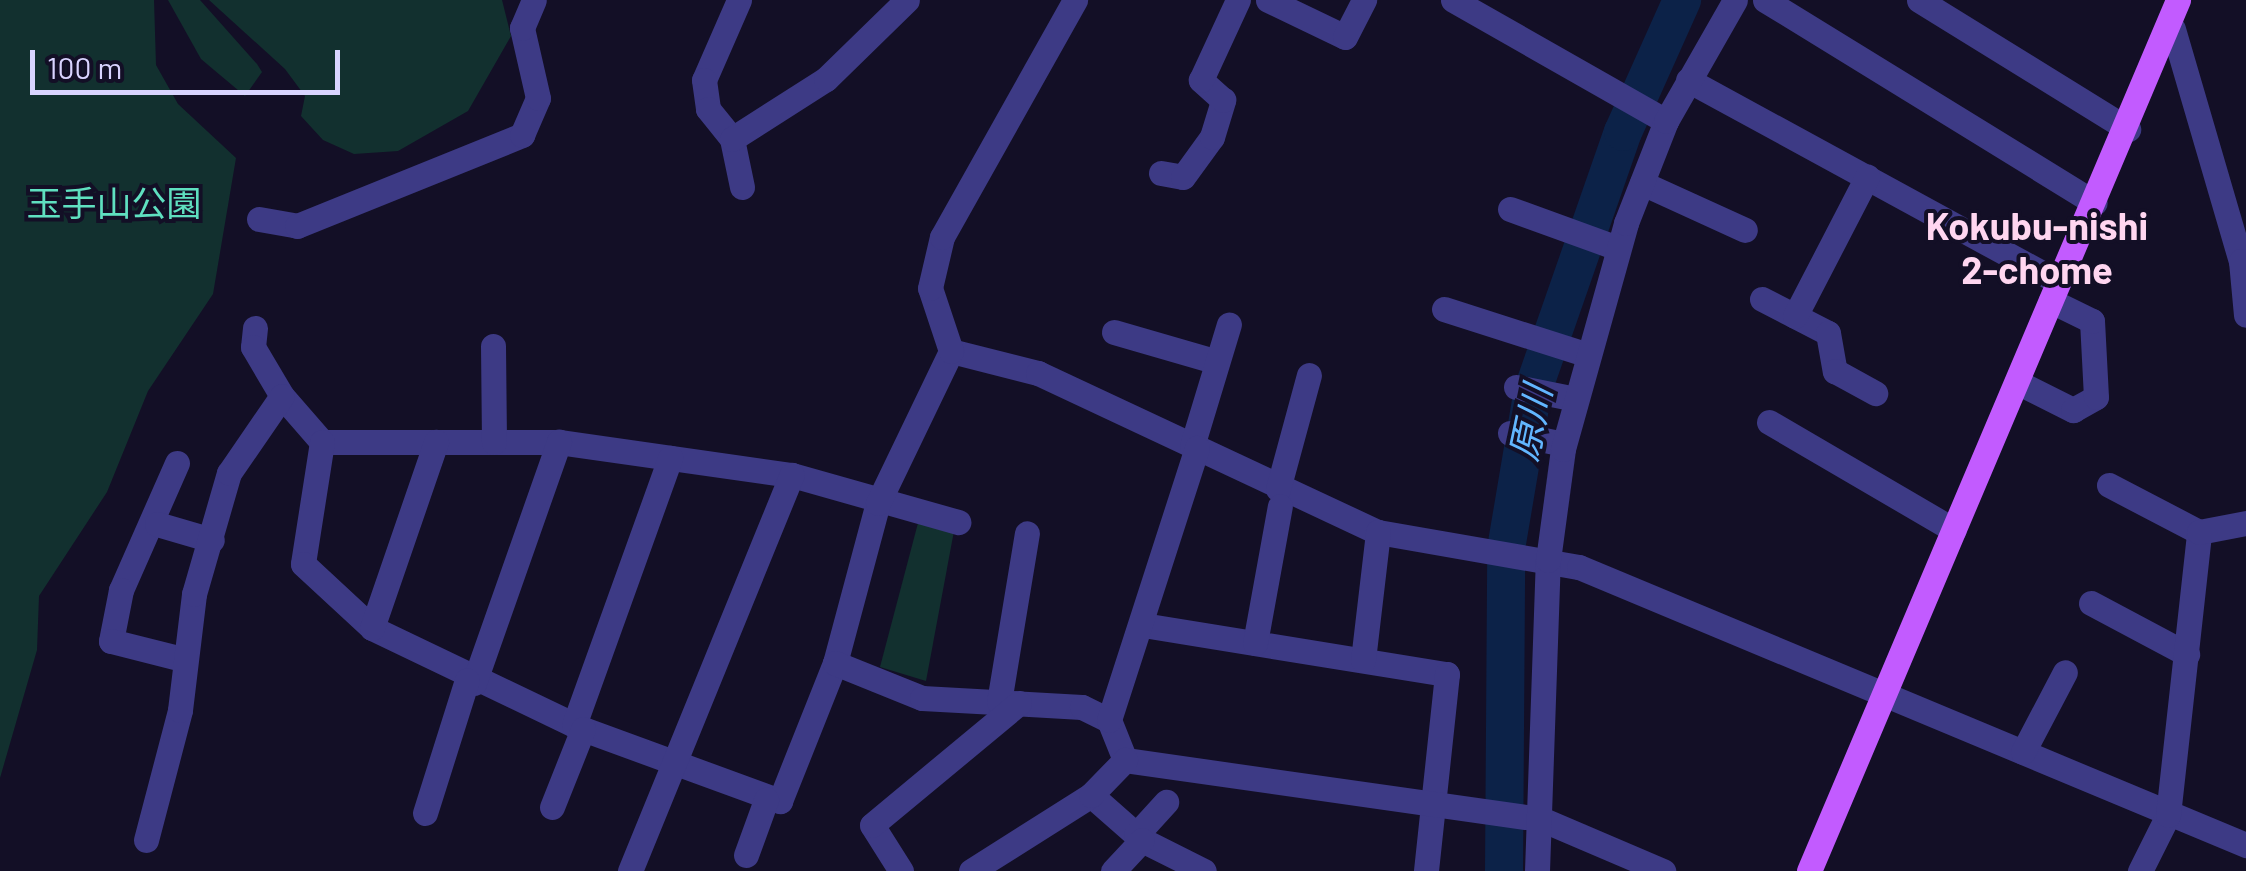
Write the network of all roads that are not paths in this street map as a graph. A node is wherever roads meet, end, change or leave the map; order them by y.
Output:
1 (534, 0) edge
2 (739, 0) edge
3 (907, 0) edge
4 (1075, 0) edge
5 (1238, 0) edge
6 (1268, 0) edge
7 (1364, 0) edge
8 (1453, 0) edge
9 (1735, 0) edge
10 (1765, 0) edge
11 (1919, 0) edge
12 (2178, 0) edge
13 (2173, 29) junction
14 (1688, 80) junction
15 (1658, 117) junction
16 (2128, 130) junction
17 (732, 139) junction
18 (1161, 173) dead end
19 (1867, 178) junction
20 (1642, 183) junction
21 (742, 187) dead end
22 (2095, 203) junction
23 (1510, 210) dead end
24 (258, 219) dead end
25 (1745, 230) dead end
26 (1613, 247) junction
27 (2245, 286) edge
28 (2055, 291) junction
29 (1762, 299) dead end
30 (1444, 309) dead end
31 (2246, 314) edge
32 (1795, 316) junction
33 (1229, 324) dead end
34 (255, 328) dead end
35 (1114, 332) dead end
36 (493, 346) dead end
37 (951, 351) junction
38 (1578, 352) junction
39 (1217, 362) junction
40 (1310, 375) dead end
41 (2017, 382) junction
42 (1516, 387) dead end
43 (1875, 394) dead end
44 (282, 396) junction
45 (1568, 397) junction
46 (1769, 422) dead end
47 (1510, 433) dead end
48 (322, 442) junction
49 (436, 442) junction
50 (494, 442) junction
51 (559, 442) junction
52 (1555, 442) junction
53 (1195, 447) junction
54 (670, 458) junction
55 (176, 463) dead end
56 (792, 476) junction
57 (2110, 485) dead end
58 (1279, 497) junction
59 (878, 504) junction
60 (958, 522) dead end
61 (157, 524) junction
62 (2246, 524) edge
63 (1954, 530) junction
64 (1378, 532) junction
65 (2199, 532) junction
66 (1026, 533) dead end
67 (212, 540) junction
68 (1538, 558) junction
69 (2091, 603) dead end
70 (1143, 624) junction
71 (372, 628) junction
72 (1255, 643) junction
73 (2187, 654) junction
74 (182, 659) junction
75 (1363, 660) junction
76 (836, 663) junction
77 (2066, 672) dead end
78 (470, 681) junction
79 (1884, 695) junction
80 (1009, 703) junction
81 (1109, 720) junction
82 (578, 728) junction
83 (2022, 752) junction
84 (1125, 760) junction
85 (676, 769) junction
86 (1091, 795) junction
87 (766, 800) junction
88 (1166, 802) dead end
89 (1433, 802) junction
90 (552, 807) dead end
91 (425, 813) dead end
92 (2168, 815) junction
93 (1532, 818) junction
94 (1139, 837) junction
95 (146, 840) dead end
96 (2246, 845) edge
97 (746, 855) dead end
98 (630, 871) edge
99 (902, 871) edge
100 (972, 871) edge
101 (1113, 871) edge
102 (1204, 871) edge
103 (1426, 871) edge
104 (1538, 871) edge
105 (1662, 871) edge
106 (1809, 871) edge
107 (2140, 871) edge

1 - 24 street
2 - 17 street
3 - 17 street
4 - 37 street
5 - 18 street
6 - 7 street
8 - 15 street
9 - 14 street
10 - 22 street
11 - 16 street
12 - 13 main road
13 - 16 main road
13 - 27 street
14 - 15 street
14 - 19 street
15 - 20 street
16 - 22 main road
17 - 21 street
19 - 28 street
19 - 32 street
20 - 25 street
20 - 26 street
22 - 28 main road
23 - 26 street
26 - 38 street
27 - 31 street
28 - 41 main road
28 - 41 street
29 - 32 street
30 - 38 street
32 - 43 street
33 - 39 street
34 - 44 street
35 - 39 street
36 - 50 street
37 - 53 street
37 - 59 street
38 - 45 street
39 - 53 street
40 - 58 street
41 - 63 main road
42 - 45 street
44 - 48 street
44 - 67 street
45 - 52 street
46 - 63 street
47 - 52 street
48 - 49 street
48 - 71 street
49 - 50 street
49 - 71 street
50 - 51 street
51 - 54 street
51 - 78 street
52 - 68 street
53 - 58 street
53 - 70 street
54 - 56 street
54 - 82 street
55 - 61 street
56 - 59 street
56 - 85 street
57 - 65 street
58 - 64 street
58 - 72 street
59 - 60 street
59 - 76 street
61 - 67 street
61 - 74 street
62 - 65 street
63 - 79 main road
64 - 68 street
64 - 75 street
65 - 73 street
66 - 80 street
67 - 74 street
68 - 79 street
68 - 93 street
69 - 73 street
70 - 72 street
70 - 81 street
71 - 78 street
72 - 75 street
73 - 92 street
74 - 95 street
75 - 89 street
76 - 80 street
76 - 87 street
77 - 83 street
78 - 82 street
78 - 91 street
79 - 83 street
79 - 106 main road
80 - 81 street
80 - 99 street
81 - 84 street
82 - 85 street
82 - 90 street
83 - 92 street
84 - 86 street
84 - 89 street
85 - 87 street
85 - 98 street
86 - 94 street
86 - 100 street
87 - 97 street
88 - 94 street
89 - 93 street
89 - 103 street
92 - 96 street
92 - 107 street
93 - 104 street
93 - 105 street
94 - 101 street
94 - 102 street

